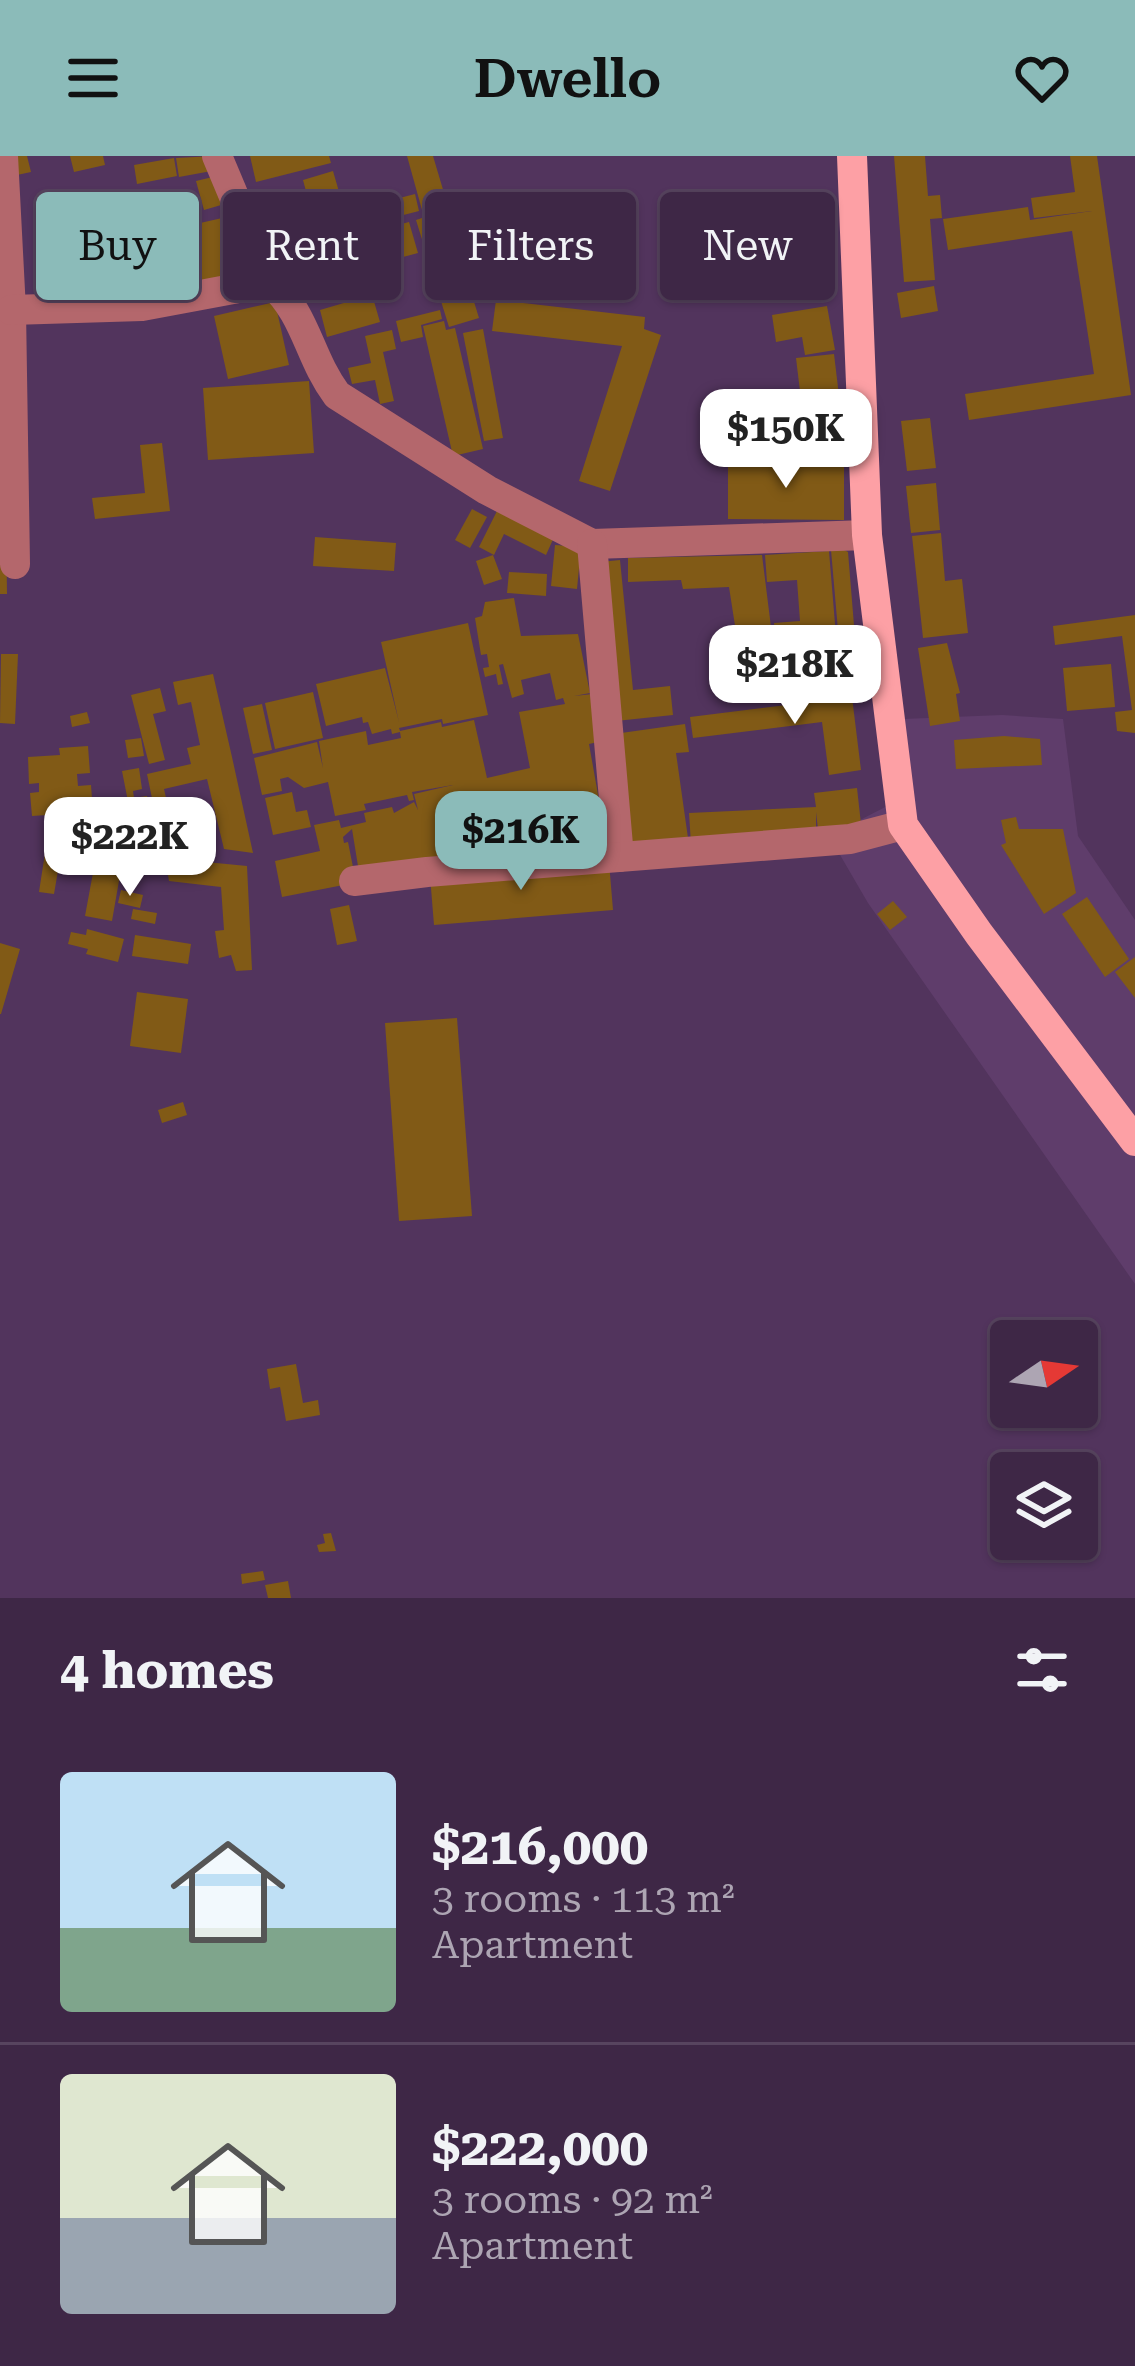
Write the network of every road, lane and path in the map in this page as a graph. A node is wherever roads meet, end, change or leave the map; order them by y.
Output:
1 (3, 156) edge
2 (217, 156) edge
3 (852, 156) edge
4 (232, 192) edge
5 (223, 291) edge
6 (290, 300) edge
7 (11, 310) junction
8 (5, 351) edge
9 (867, 535) junction
10 (592, 544) junction
11 (15, 565) dead end
12 (903, 825) junction
13 (619, 857) junction
14 (354, 881) dead end
15 (1135, 1142) edge

1 - 7 street
2 - 4 street
3 - 9 main road
5 - 7 street
6 - 10 street
7 - 8 street
8 - 11 street
9 - 10 street
9 - 12 main road
10 - 13 street
12 - 13 street
12 - 15 main road
13 - 14 street

